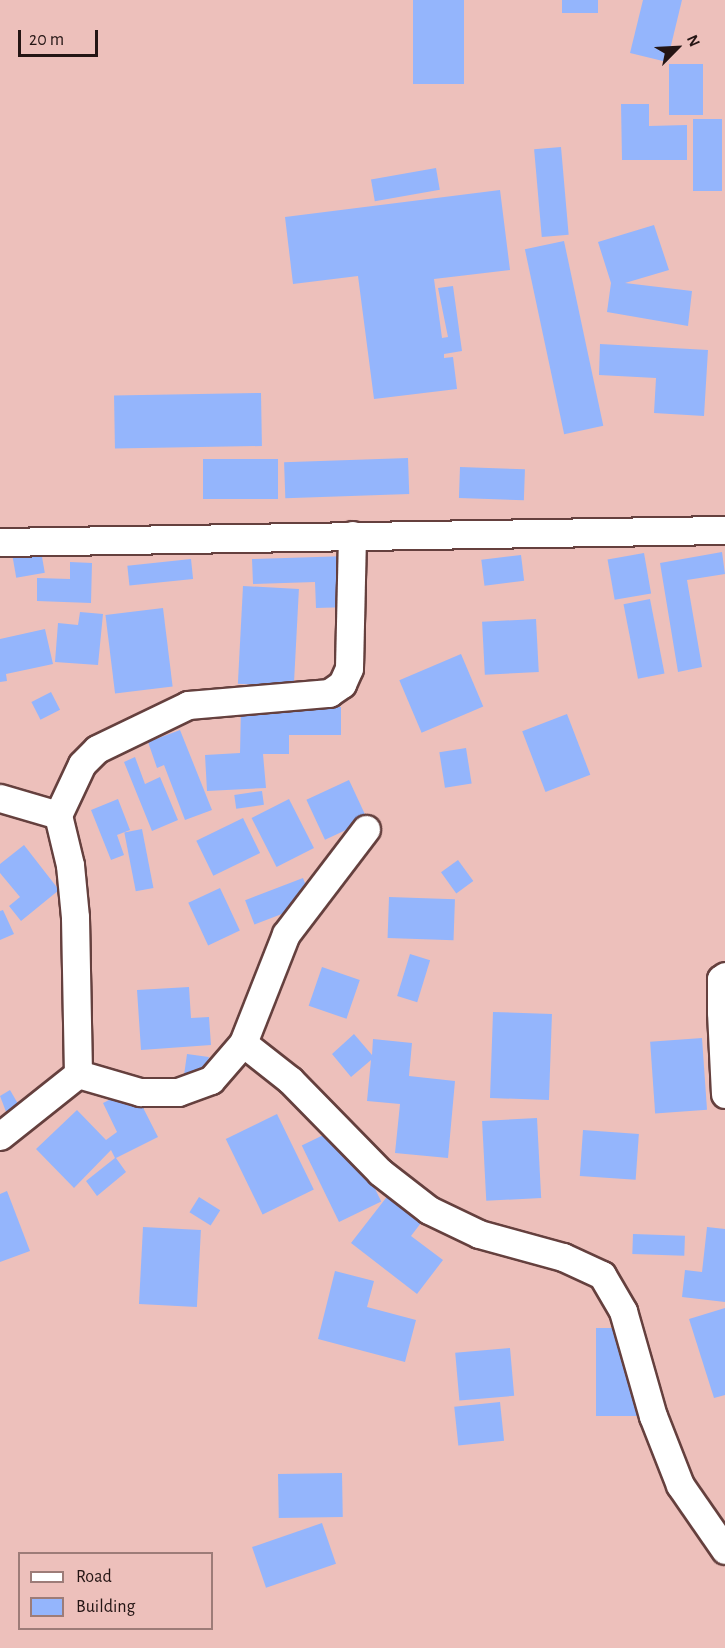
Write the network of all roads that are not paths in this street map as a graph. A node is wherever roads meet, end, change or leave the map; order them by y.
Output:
1 (725, 530) edge
2 (352, 535) junction
3 (0, 542) edge
4 (0, 798) edge
5 (58, 815) junction
6 (366, 829) dead end
7 (725, 976) edge
8 (243, 1043) junction
9 (78, 1074) junction
10 (725, 1094) edge
11 (0, 1136) edge
12 (725, 1551) edge

1 - 2 street
2 - 3 street
2 - 5 street
4 - 5 street
5 - 9 street
6 - 8 street
7 - 10 street
8 - 9 street
8 - 12 street
9 - 11 street

